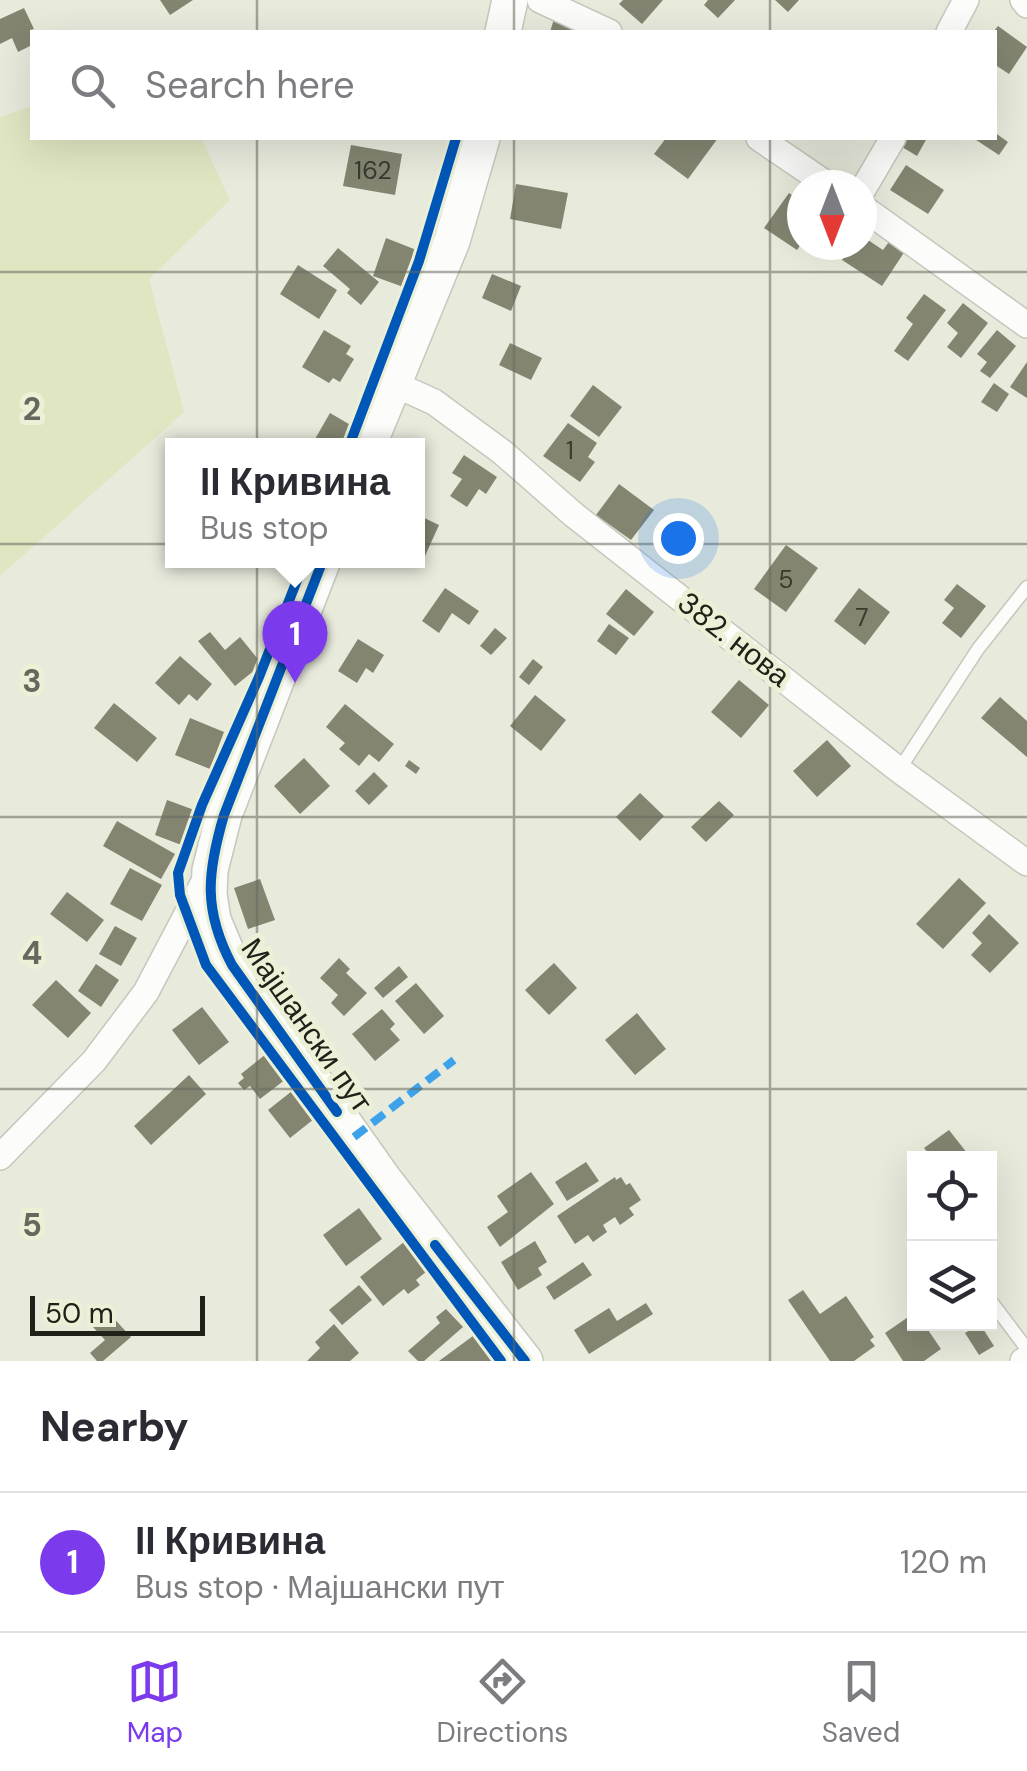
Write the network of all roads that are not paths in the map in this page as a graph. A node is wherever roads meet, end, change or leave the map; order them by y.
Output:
1 (510, 0) edge
2 (540, 0) edge
3 (966, 0) edge
4 (503, 30) edge
5 (605, 30) edge
6 (950, 30) edge
7 (481, 140) edge
8 (762, 140) edge
9 (892, 140) edge
10 (806, 170) edge
11 (874, 170) edge
12 (877, 217) edge
13 (1027, 324) edge
14 (392, 384) junction
15 (371, 438) edge
16 (320, 568) edge
17 (1027, 587) edge
18 (899, 770) junction
19 (1027, 863) edge
20 (210, 870) junction
21 (0, 1157) edge
22 (997, 1309) edge
23 (1027, 1348) edge
24 (525, 1361) edge

1 - 4 street
2 - 5 street
3 - 6 street
7 - 14 street
8 - 10 street
9 - 11 street
12 - 13 street
14 - 15 street
14 - 18 street, 382. нова
16 - 20 street, Мајшански пут
17 - 18 lane
18 - 19 street, 382. нова
20 - 21 street
20 - 24 street, Мајшански пут
22 - 23 lane

